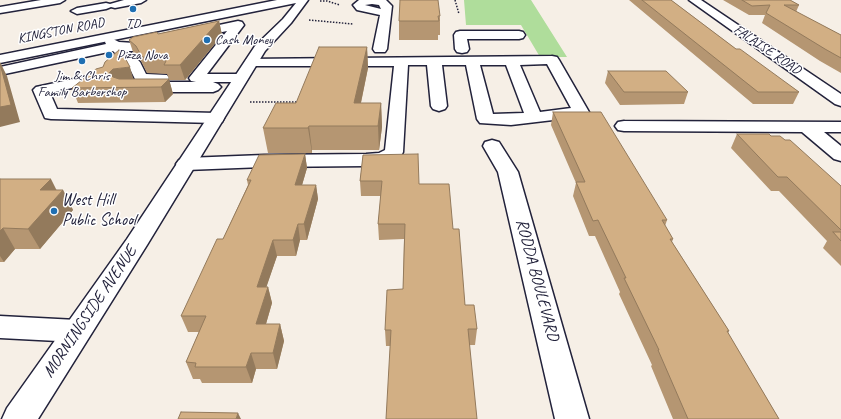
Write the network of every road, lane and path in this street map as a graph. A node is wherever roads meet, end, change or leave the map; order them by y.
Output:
1 (60, 0) edge
2 (141, 0) edge
3 (253, 0) edge
4 (303, 0) edge
5 (455, 0) edge
6 (694, 0) edge
7 (287, 1) edge
8 (0, 10) edge
9 (77, 11) dead end
10 (459, 14) dead end
11 (385, 18) joint
12 (288, 20) junction
13 (178, 23) junction
14 (194, 34) junction
15 (519, 35) dead end
16 (111, 42) junction
17 (263, 46) junction
18 (0, 48) edge
19 (380, 49) junction
20 (462, 49) junction
21 (524, 50) dead end
22 (0, 59) edge
23 (512, 60) junction
24 (401, 61) junction
25 (434, 61) junction
26 (472, 61) junction
27 (252, 62) junction
28 (0, 71) edge
29 (102, 77) edge
30 (196, 78) junction
31 (239, 83) junction
32 (124, 87) edge
33 (841, 101) edge
34 (226, 102) junction
35 (306, 102) edge
36 (439, 106) dead end
37 (534, 117) junction
38 (216, 118) junction
39 (624, 126) dead end
40 (807, 127) junction
41 (841, 127) edge
42 (492, 146) dead end
43 (841, 155) edge
44 (186, 164) junction
45 (0, 328) edge
46 (77, 331) junction
47 (19, 419) edge
48 (572, 419) edge

1 - 8 main road
2 - 9 main road
3 - 18 main road, KINGSTON ROAD
4 - 12 main road, MORNINGSIDE AVENUE
5 - 10 path
6 - 33 main road, FALAISE ROAD
7 - 13 main road, KINGSTON ROAD
7 - 17 main road, MORNINGSIDE AVENUE
11 - 12 path
11 - 19 main road
12 - 17 main road, MORNINGSIDE AVENUE
13 - 14 main road
13 - 16 main road, KINGSTON ROAD
14 - 16 main road
14 - 30 main road
15 - 20 main road
16 - 22 main road, KINGSTON ROAD
16 - 28 main road
16 - 30 main road
17 - 19 main road
17 - 27 main road, MORNINGSIDE AVENUE
19 - 20 main road
20 - 21 main road
23 - 26 main road
23 - 37 main road
23 - 37 main road
24 - 25 main road
24 - 27 main road
24 - 44 main road
25 - 26 main road
25 - 36 main road
26 - 37 main road
27 - 31 main road, MORNINGSIDE AVENUE
29 - 38 main road
30 - 31 main road
31 - 32 main road
31 - 34 main road, MORNINGSIDE AVENUE
34 - 35 path
34 - 38 main road, MORNINGSIDE AVENUE
38 - 44 main road, MORNINGSIDE AVENUE
39 - 40 main road
40 - 41 main road
40 - 43 main road
42 - 48 main road, RODDA BOULEVARD
44 - 46 main road, MORNINGSIDE AVENUE
45 - 46 main road
46 - 47 main road, MORNINGSIDE AVENUE

